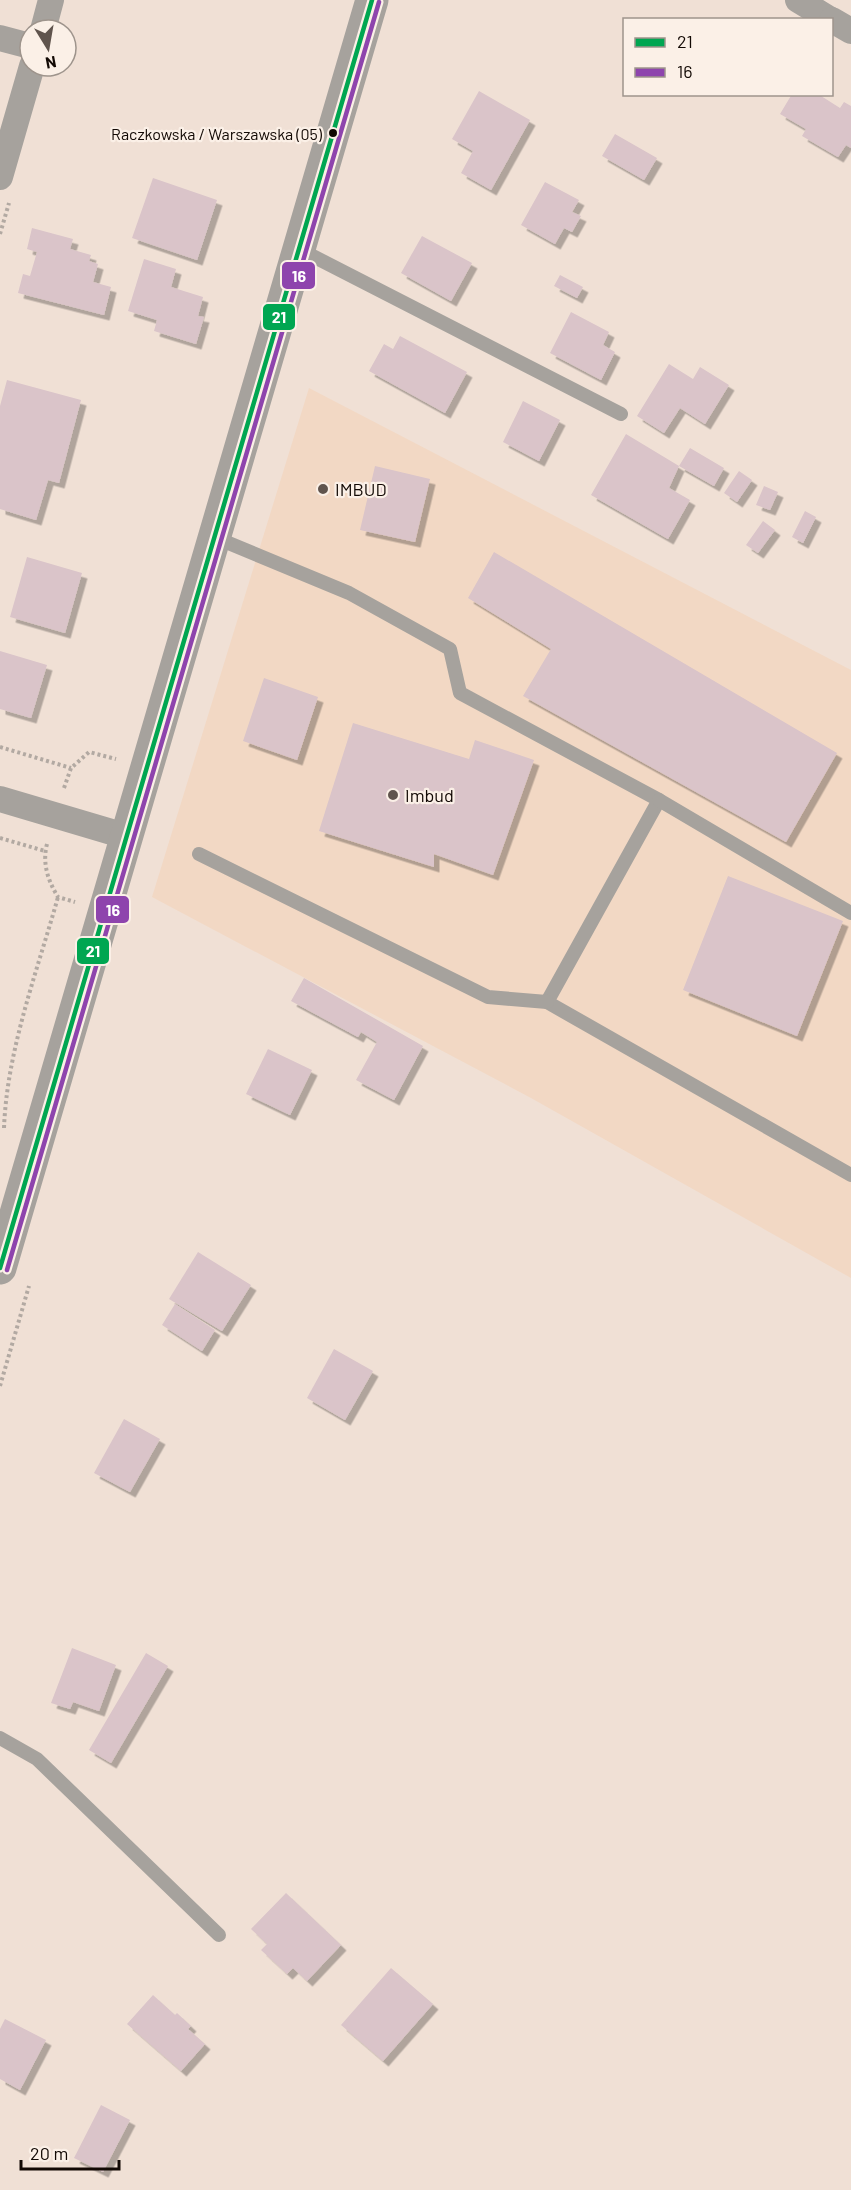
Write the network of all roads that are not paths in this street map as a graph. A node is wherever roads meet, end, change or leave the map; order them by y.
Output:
1 (51, 0) edge
2 (372, 0) edge
3 (798, 0) edge
4 (46, 18) edge
5 (828, 18) edge
6 (833, 21) edge
7 (851, 31) edge
8 (0, 38) edge
9 (18, 43) edge
10 (29, 78) edge
11 (0, 177) edge
12 (299, 249) junction
13 (621, 414) dead end
14 (214, 537) junction
15 (0, 799) edge
16 (659, 800) junction
17 (125, 836) junction
18 (199, 854) dead end
19 (851, 913) edge
20 (547, 1002) junction
21 (851, 1175) edge
22 (0, 1268) edge
23 (0, 1738) edge
24 (219, 1935) dead end

1 - 4 street
2 - 12 street
3 - 5 street
6 - 7 street
8 - 9 street
10 - 11 street
12 - 13 lane
12 - 14 street
14 - 16 lane
14 - 17 street
15 - 17 street
16 - 19 lane
16 - 20 lane
17 - 22 street
18 - 20 lane
20 - 21 lane
23 - 24 lane

